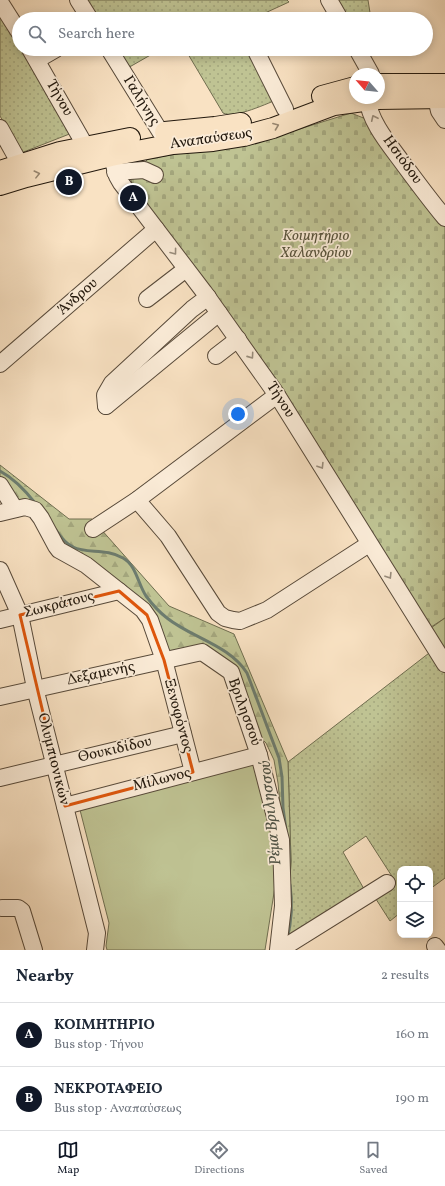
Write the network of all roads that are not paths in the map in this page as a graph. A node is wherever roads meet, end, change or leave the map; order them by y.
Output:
1 (78, 0) edge
2 (329, 0) edge
3 (0, 2) edge
4 (86, 12) edge
5 (336, 12) edge
6 (12, 21) edge
7 (35, 56) edge
8 (113, 56) edge
9 (258, 56) edge
10 (361, 56) edge
11 (368, 68) edge
12 (442, 93) edge
13 (385, 94) edge
14 (349, 95) edge
15 (349, 101) edge
16 (370, 104) edge
17 (285, 109) junction
18 (445, 120) edge
19 (0, 128) edge
20 (161, 133) junction
21 (86, 147) junction
22 (111, 157) junction
23 (20, 164) junction
24 (0, 171) edge
25 (155, 175) dead end
26 (0, 185) edge
27 (445, 218) edge
28 (156, 229) junction
29 (186, 269) junction
30 (207, 292) junction
31 (147, 299) dead end
32 (219, 313) junction
33 (238, 339) junction
34 (216, 356) dead end
35 (0, 364) edge
36 (277, 395) junction
37 (0, 485) edge
38 (137, 500) junction
39 (7, 511) edge
40 (93, 529) dead end
41 (369, 544) junction
42 (0, 570) edge
43 (119, 591) junction
44 (20, 615) junction
45 (0, 620) edge
46 (202, 652) joint
47 (164, 660) junction
48 (445, 664) edge
49 (35, 688) junction
50 (0, 697) edge
51 (183, 734) junction
52 (259, 755) junction
53 (55, 765) junction
54 (193, 772) junction
55 (0, 778) edge
56 (65, 806) junction
57 (387, 883) dead end
58 (2, 908) dead end
59 (283, 947) edge
60 (34, 950) edge
61 (93, 950) edge

1 - 4 street
2 - 5 street
3 - 6 street
7 - 21 street, Τήνου
8 - 20 street, Γαλήνης
9 - 17 street
10 - 11 street
12 - 13 main road, Αναπαύσεως
12 - 18 street
14 - 17 main road, Αναπαύσεως
22 -> 15 main road, Αναπαύσεως
27 -> 16 street, Ησιόδου
17 - 20 main road, Αναπαύσεως
19 - 23 street
20 - 22 main road, Αναπαύσεως
21 - 22 main road, Αναπαύσεως
21 - 23 main road, Αναπαύσεως
22 - 25 street
26 -> 22 main road, Αναπαύσεως
22 - 28 street, Τήνου
23 - 24 main road, Αναπαύσεως
28 -> 29 street, Τήνου
28 - 35 street, Άνδρου
29 - 30 street, Τήνου
29 - 31 street
30 - 32 street, Τήνου
30 - 32 street
32 - 33 street, Τήνου
33 - 34 street
33 -> 36 street, Τήνου
36 - 38 street
36 -> 41 street, Τήνου
37 - 39 street
38 - 40 street
38 - 41 street
39 - 43 street
41 -> 48 street, Τήνου
42 - 44 street, Ολυμπιονικών
43 - 44 street, Σωκράτους
43 - 47 street
44 - 45 street, Σωκράτους
44 - 49 street, Ολυμπιονικών
46 - 47 street, Δεξαμενής
46 - 52 street, Βριλησσού
47 - 49 street, Δεξαμενής
47 - 51 street, Ξενοφόντος
49 - 50 street, Δεξαμενής
49 - 53 street, Ολυμπιονικών
51 - 53 street, Θουκιδίδου
51 - 54 street, Ξενοφόντος
52 - 54 street, Μίλωνος
52 - 59 street, Βριλησσού
53 - 55 street, Θουκιδίδου
53 - 56 street, Ολυμπιονικών
54 - 56 street, Μίλωνος
56 - 61 street, Ολυμπιονικών
57 - 59 street
58 - 60 street

